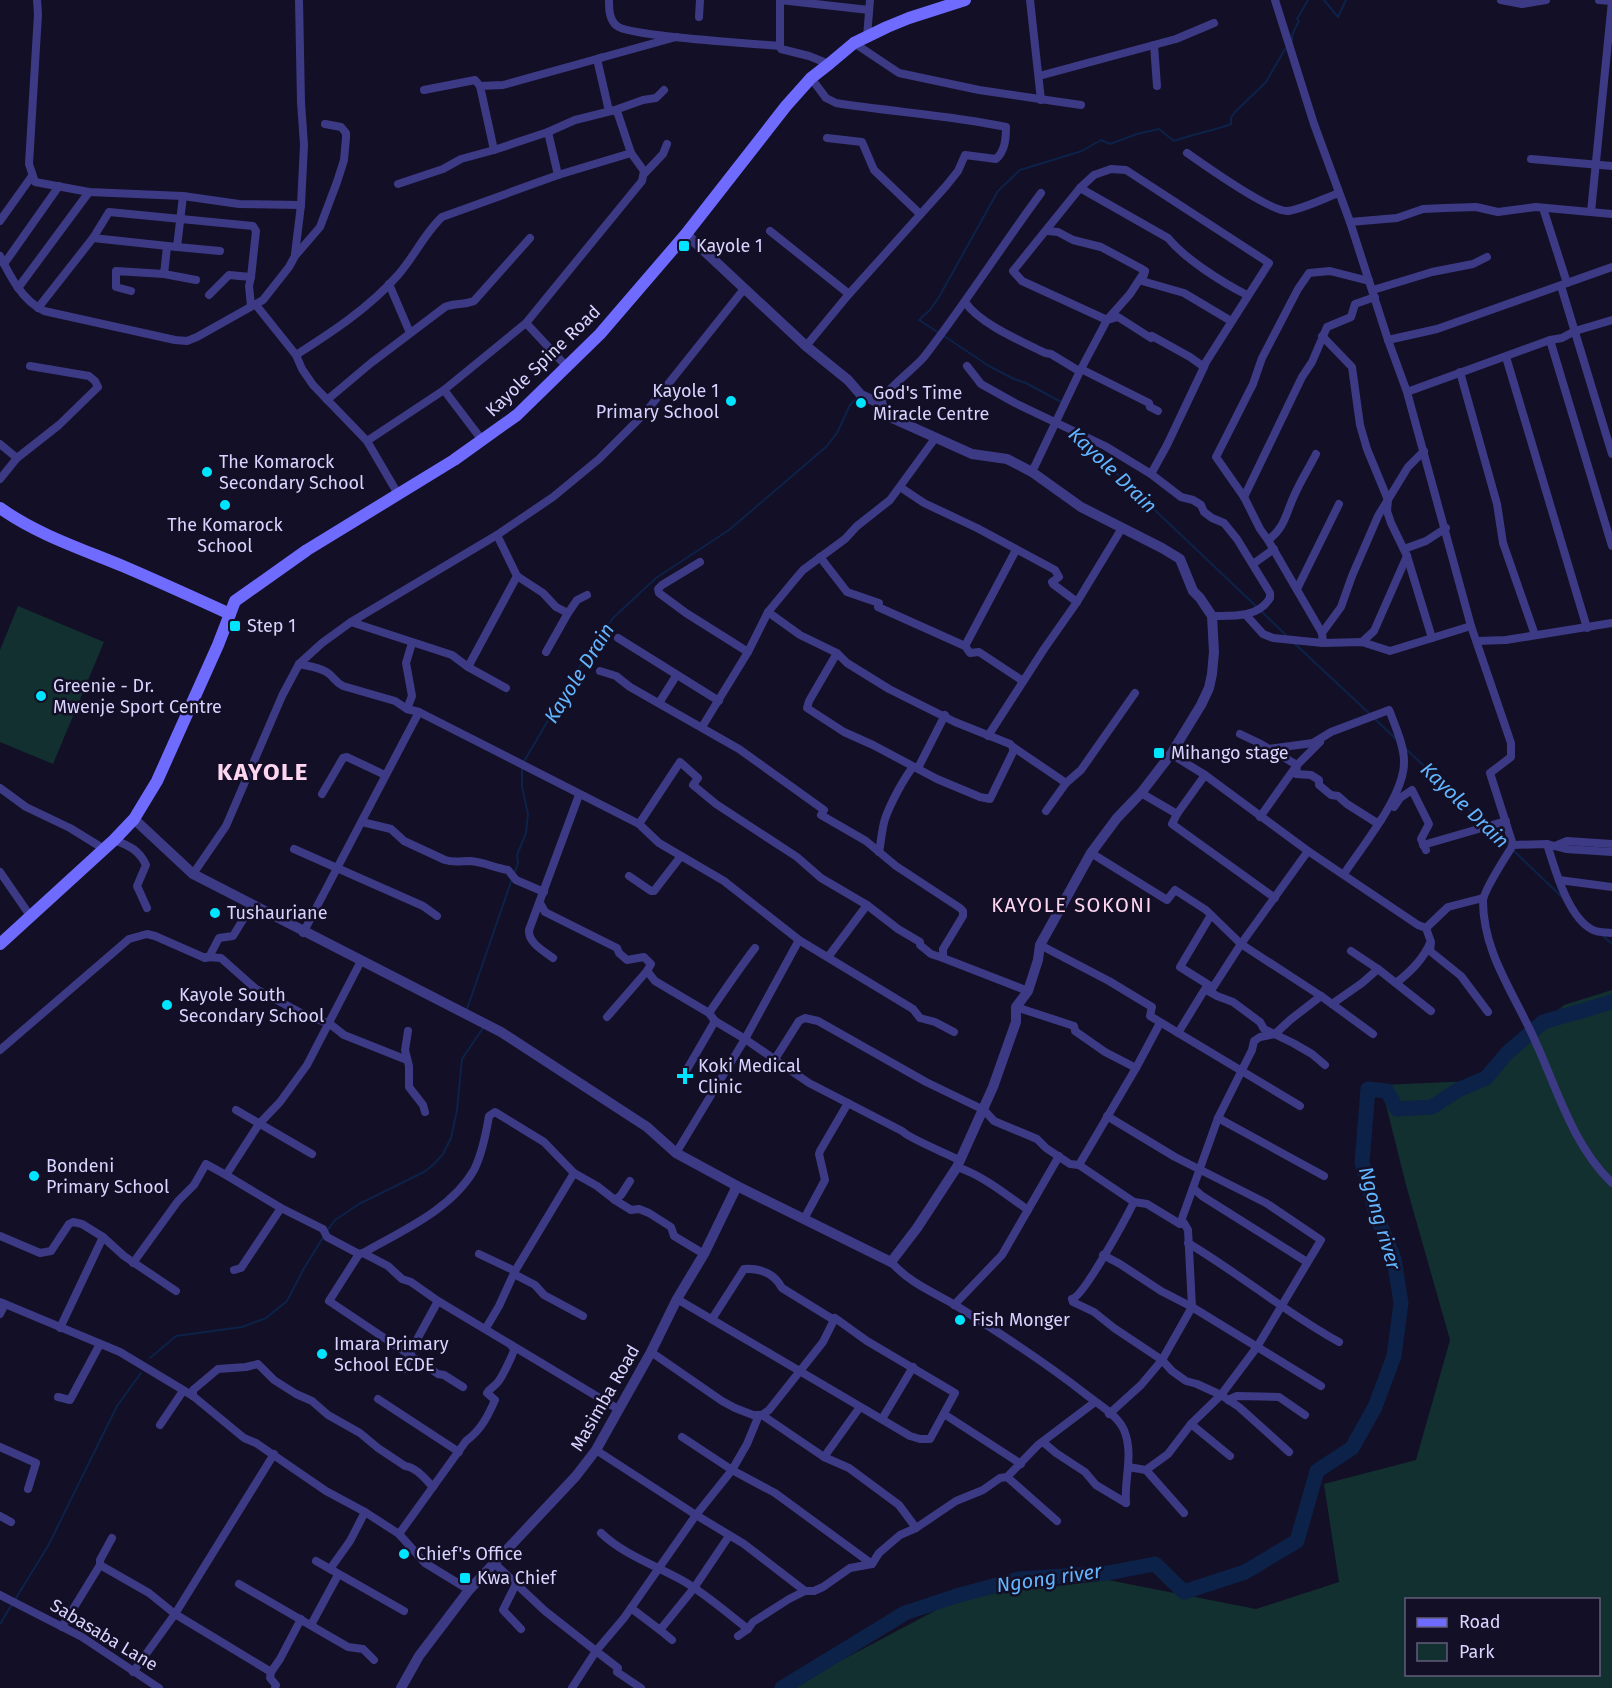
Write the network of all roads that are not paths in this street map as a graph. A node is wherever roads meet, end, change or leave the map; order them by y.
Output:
1 (37, 0) edge
2 (299, 0) edge
3 (609, 0) edge
4 (700, 0) edge
5 (780, 0) edge
6 (965, 0) edge
7 (1030, 0) edge
8 (1275, 0) edge
9 (1501, 0) edge
10 (1546, 0) edge
11 (1599, 0) edge
12 (1612, 1) edge
13 (1522, 2) edge
14 (869, 5) edge
15 (699, 17) dead end
16 (1214, 23) dead end
17 (676, 37) junction
18 (867, 37) junction
19 (854, 44) junction
20 (1154, 45) junction
21 (780, 46) junction
22 (609, 54) junction
23 (829, 64) junction
24 (1039, 76) junction
25 (811, 78) junction
26 (480, 86) junction
27 (1157, 86) dead end
28 (424, 90) dead end
29 (664, 90) dead end
30 (1041, 100) junction
31 (1081, 105) dead end
32 (612, 111) junction
33 (325, 124) dead end
34 (548, 132) junction
35 (827, 138) dead end
36 (667, 144) dead end
37 (494, 150) junction
38 (631, 153) junction
39 (1187, 153) dead end
40 (1531, 159) dead end
41 (1596, 165) junction
42 (1612, 166) edge
43 (644, 174) junction
44 (558, 175) junction
45 (32, 176) junction
46 (398, 184) dead end
47 (58, 186) junction
48 (1080, 188) junction
49 (89, 192) junction
50 (1339, 192) junction
51 (1041, 193) dead end
52 (183, 195) junction
53 (301, 205) junction
54 (1543, 208) junction
55 (1591, 212) junction
56 (920, 214) junction
57 (1612, 214) edge
58 (181, 219) junction
59 (0, 221) edge
60 (1350, 222) junction
61 (770, 231) dead end
62 (1047, 231) junction
63 (686, 234) junction
64 (93, 238) junction
65 (530, 238) dead end
66 (167, 247) junction
67 (177, 247) junction
68 (220, 251) dead end
69 (294, 256) junction
70 (1487, 257) dead end
71 (2, 260) edge
72 (1612, 267) edge
73 (1145, 271) junction
74 (164, 274) junction
75 (251, 278) junction
76 (196, 280) dead end
77 (1369, 281) junction
78 (389, 284) junction
79 (1564, 285) junction
80 (18, 288) junction
81 (744, 289) junction
82 (131, 291) dead end
83 (1374, 293) junction
84 (849, 294) junction
85 (209, 295) dead end
86 (1247, 295) junction
87 (965, 302) junction
88 (253, 305) junction
89 (38, 308) junction
90 (1107, 320) junction
91 (1612, 320) edge
92 (1231, 321) junction
93 (526, 323) junction
94 (1575, 331) junction
95 (411, 333) junction
96 (1322, 336) junction
97 (1388, 340) junction
98 (1550, 340) junction
99 (806, 346) junction
100 (296, 355) junction
101 (1506, 357) junction
102 (30, 366) dead end
103 (967, 366) dead end
104 (567, 367) junction
105 (1204, 367) junction
106 (1081, 369) junction
107 (1460, 372) junction
108 (444, 390) junction
109 (1407, 392) junction
110 (327, 400) junction
111 (881, 404) junction
112 (1158, 411) dead end
113 (1055, 423) junction
114 (936, 437) junction
115 (482, 440) junction
116 (367, 441) junction
117 (0, 444) edge
118 (1424, 451) junction
119 (1316, 454) dead end
120 (1612, 454) edge
121 (17, 458) junction
122 (1032, 472) junction
123 (1151, 474) junction
124 (0, 479) edge
125 (900, 487) junction
126 (398, 494) junction
127 (1244, 497) junction
128 (1389, 500) junction
129 (1338, 504) dead end
130 (0, 508) edge
131 (1122, 528) junction
132 (1446, 528) junction
133 (1610, 530) edge
134 (496, 535) junction
135 (1268, 540) junction
136 (1612, 546) edge
137 (1274, 549) junction
138 (1016, 550) junction
139 (1405, 552) junction
140 (820, 557) junction
141 (700, 562) dead end
142 (1253, 564) junction
143 (517, 576) junction
144 (1297, 589) junction
145 (587, 595) dead end
146 (1077, 602) junction
147 (768, 612) junction
148 (568, 613) junction
149 (230, 614) junction
150 (1246, 615) junction
151 (1212, 616) junction
152 (351, 622) junction
153 (1612, 623) edge
154 (1471, 626) junction
155 (1587, 628) junction
156 (1535, 634) junction
157 (618, 638) dead end
158 (1322, 638) junction
159 (1432, 638) junction
160 (1477, 641) junction
161 (1362, 642) junction
162 (412, 643) junction
163 (965, 646) junction
164 (546, 652) dead end
165 (748, 652) junction
166 (837, 653) junction
167 (299, 664) junction
168 (468, 667) junction
169 (600, 671) dead end
170 (676, 676) junction
171 (1023, 681) junction
172 (506, 688) dead end
173 (1135, 693) dead end
174 (718, 701) junction
175 (659, 703) junction
176 (407, 709) junction
177 (418, 712) junction
178 (945, 715) junction
179 (702, 727) junction
180 (1330, 732) junction
181 (1240, 734) dead end
182 (988, 736) junction
183 (1013, 747) junction
184 (1268, 749) junction
185 (1171, 754) junction
186 (1297, 765) junction
187 (916, 767) junction
188 (385, 775) junction
189 (1204, 775) junction
190 (1066, 783) junction
191 (0, 788) edge
192 (1141, 793) junction
193 (322, 794) dead end
194 (579, 795) junction
195 (1046, 811) dead end
196 (1177, 814) junction
197 (1260, 817) junction
198 (134, 819) junction
199 (1506, 821) junction
200 (362, 822) junction
201 (1377, 823) junction
202 (639, 824) junction
203 (114, 840) junction
204 (1612, 844) edge
205 (1513, 845) junction
206 (1551, 845) junction
207 (104, 849) junction
208 (294, 849) dead end
209 (1308, 851) junction
210 (879, 852) junction
211 (1612, 852) edge
212 (1091, 853) junction
213 (681, 856) junction
214 (336, 866) junction
215 (0, 872) edge
216 (192, 874) junction
217 (1344, 874) junction
218 (629, 876) dead end
219 (1559, 880) junction
220 (1612, 886) edge
221 (544, 892) junction
222 (1275, 898) junction
223 (1483, 898) junction
224 (540, 903) junction
225 (252, 905) junction
226 (867, 905) junction
227 (147, 908) dead end
228 (438, 915) dead end
229 (1211, 915) junction
230 (31, 917) junction
231 (1426, 928) junction
232 (303, 933) junction
233 (1612, 933) edge
234 (799, 940) junction
235 (1431, 942) junction
236 (0, 944) edge
237 (1241, 944) junction
238 (1040, 945) junction
239 (755, 948) dead end
240 (1351, 951) dead end
241 (205, 957) junction
242 (828, 957) junction
243 (553, 958) dead end
244 (943, 958) junction
245 (361, 961) junction
246 (1378, 969) junction
247 (647, 971) junction
248 (1396, 983) junction
249 (1211, 990) junction
250 (1028, 991) junction
251 (1321, 996) junction
252 (1332, 1004) junction
253 (1016, 1007) junction
254 (1431, 1011) dead end
255 (1488, 1011) dead end
256 (710, 1013) junction
257 (607, 1017) dead end
258 (715, 1021) junction
259 (1160, 1023) junction
260 (330, 1024) junction
261 (408, 1031) dead end
262 (954, 1032) dead end
263 (1178, 1033) junction
264 (1275, 1034) junction
265 (1373, 1034) dead end
266 (745, 1039) junction
267 (0, 1050) edge
268 (775, 1059) junction
269 (407, 1060) junction
270 (1325, 1065) dead end
271 (1136, 1068) junction
272 (686, 1071) dead end
273 (1240, 1071) junction
274 (848, 1103) junction
275 (1300, 1106) dead end
276 (236, 1110) dead end
277 (984, 1110) junction
278 (424, 1112) dead end
279 (1107, 1116) junction
280 (1218, 1118) junction
281 (259, 1124) junction
282 (676, 1153) junction
283 (312, 1154) dead end
284 (1059, 1156) junction
285 (958, 1163) junction
286 (1079, 1165) junction
287 (1199, 1170) junction
288 (574, 1173) junction
289 (226, 1175) junction
290 (1324, 1176) dead end
291 (630, 1181) dead end
292 (1612, 1183) edge
293 (737, 1186) junction
294 (1193, 1188) junction
295 (615, 1200) junction
296 (1134, 1202) junction
297 (281, 1208) junction
298 (1028, 1210) junction
299 (804, 1219) junction
300 (1180, 1224) junction
301 (0, 1236) edge
302 (103, 1237) junction
303 (1188, 1243) junction
304 (361, 1254) junction
305 (478, 1254) dead end
306 (704, 1254) junction
307 (1103, 1255) junction
308 (891, 1262) junction
309 (1307, 1262) junction
310 (133, 1263) junction
311 (234, 1270) dead end
312 (514, 1273) junction
313 (176, 1291) dead end
314 (677, 1299) junction
315 (438, 1300) junction
316 (3, 1303) edge
317 (954, 1305) junction
318 (1280, 1305) junction
319 (1192, 1308) junction
320 (0, 1314) edge
321 (583, 1316) dead end
322 (712, 1319) junction
323 (834, 1320) junction
324 (60, 1328) junction
325 (486, 1328) junction
326 (1339, 1342) dead end
327 (100, 1344) junction
328 (511, 1345) junction
329 (1257, 1347) junction
330 (651, 1352) junction
331 (409, 1355) junction
332 (1162, 1360) junction
333 (913, 1367) junction
334 (404, 1369) dead end
335 (798, 1371) junction
336 (1321, 1386) dead end
337 (463, 1387) dead end
338 (183, 1391) junction
339 (193, 1396) junction
340 (58, 1397) dead end
341 (1224, 1398) junction
342 (378, 1399) dead end
343 (1095, 1401) junction
344 (860, 1407) junction
345 (618, 1409) junction
346 (944, 1414) junction
347 (1109, 1414) junction
348 (761, 1415) junction
349 (1305, 1415) dead end
350 (882, 1419) junction
351 (1191, 1424) junction
352 (160, 1425) dead end
353 (682, 1437) dead end
354 (1043, 1442) junction
355 (0, 1447) edge
356 (596, 1450) junction
357 (459, 1452) junction
358 (1289, 1452) dead end
359 (274, 1454) junction
360 (1230, 1456) dead end
361 (824, 1457) junction
362 (1021, 1464) junction
363 (1128, 1467) junction
364 (732, 1470) junction
365 (1146, 1470) junction
366 (1006, 1477) junction
367 (433, 1487) junction
368 (28, 1489) dead end
369 (365, 1512) junction
370 (1184, 1513) dead end
371 (696, 1515) junction
372 (0, 1516) edge
373 (11, 1521) dead end
374 (1057, 1521) dead end
375 (916, 1528) junction
376 (601, 1533) dead end
377 (399, 1534) junction
378 (729, 1536) junction
379 (112, 1538) dead end
380 (316, 1560) dead end
381 (494, 1563) junction
382 (872, 1564) junction
383 (100, 1565) junction
384 (330, 1569) junction
385 (659, 1569) junction
386 (338, 1575) junction
387 (239, 1584) dead end
388 (516, 1584) junction
389 (694, 1588) junction
390 (469, 1590) junction
391 (805, 1591) junction
392 (0, 1595) edge
393 (631, 1608) junction
394 (404, 1611) dead end
395 (175, 1614) junction
396 (301, 1619) junction
397 (310, 1625) junction
398 (62, 1627) junction
399 (521, 1629) dead end
400 (748, 1629) junction
401 (660, 1630) junction
402 (738, 1636) dead end
403 (672, 1640) dead end
404 (596, 1651) junction
405 (374, 1660) dead end
406 (133, 1672) junction
407 (270, 1672) junction
408 (159, 1688) edge
409 (275, 1688) edge
410 (401, 1688) edge
411 (572, 1688) edge
412 (641, 1688) edge

1 - 45 street
2 - 53 street
3 - 17 street
4 - 15 street
5 - 14 street
5 - 21 street
6 - 18 main road, Kayole Spine Road
7 - 24 street
8 - 50 street
9 - 13 street
10 - 13 street
11 - 12 street
12 - 41 street
14 - 18 street
16 - 20 street
17 - 21 street
17 - 22 street
18 - 19 main road, Kayole Spine Road
19 - 23 main road, Kayole Spine Road
19 - 30 street
20 - 24 street
20 - 27 street
21 - 23 street
22 - 26 street
22 - 32 street
23 - 25 main road, Kayole Spine Road
24 - 30 street
25 - 56 street
25 - 63 main road, Kayole Spine Road
26 - 28 street
26 - 37 street
29 - 32 street
30 - 31 street
32 - 34 street
32 - 38 street
33 - 69 street
34 - 37 street
34 - 44 street
35 - 56 street
36 - 43 street
37 - 46 street
38 - 43 street
38 - 44 street
39 - 50 street
40 - 41 street
41 - 42 street
41 - 55 street
43 - 93 street
44 - 78 street
45 - 47 street
45 - 59 street
47 - 49 street
47 - 71 street
48 - 62 street
48 - 86 street
48 - 86 street
49 - 52 street
49 - 80 street
50 - 60 street
51 - 87 street
52 - 53 street
52 - 58 street
53 - 69 street
54 - 55 street
54 - 60 street
54 - 79 street
55 - 57 street
56 - 84 street
58 - 64 street
58 - 67 street
58 - 75 street
60 - 77 street
61 - 84 street
62 - 73 street
62 - 90 street
63 - 81 street
63 - 104 main road, Kayole Spine Road
64 - 66 street
64 - 89 street
65 - 95 street
66 - 67 street
66 - 74 street
67 - 68 street
69 - 88 street
70 - 83 street
71 - 80 street
72 - 79 street
73 - 90 street
73 - 92 street
74 - 76 street
74 - 82 street
75 - 85 street
75 - 88 street
77 - 83 street
77 - 127 street
78 - 95 street
78 - 100 street
79 - 94 street
79 - 97 street
80 - 89 street
81 - 99 street
81 - 134 street
83 - 96 street
83 - 97 street
84 - 99 street
86 - 92 street
87 - 106 street
87 - 111 street
88 - 89 street
88 - 100 street
90 - 105 street
90 - 106 street
91 - 94 street
92 - 105 street
93 - 104 street
93 - 108 street
94 - 98 street
94 - 120 street
95 - 110 street
96 - 127 street
96 - 128 street
97 - 109 street
98 - 101 street
98 - 133 street
99 - 111 street
100 - 110 street
101 - 107 street
101 - 155 street
102 - 121 street
103 - 113 street
104 - 115 main road, Kayole Spine Road
105 - 123 street
106 - 112 street
106 - 113 street
107 - 109 street
107 - 156 street
108 - 115 street
108 - 116 street
109 - 118 street
110 - 116 street
111 - 114 street
113 - 122 street
113 - 123 street
114 - 122 street
114 - 125 street
115 - 126 main road, Kayole Spine Road
116 - 126 street
117 - 121 street
118 - 128 street
118 - 132 street
119 - 135 street
121 - 124 street
122 - 131 street
123 - 142 street
125 - 138 street
125 - 140 street
126 - 149 main road, Kayole Spine Road
127 - 135 street
128 - 139 street
128 - 158 street
129 - 144 street
130 - 149 main road
131 - 146 street
131 - 151 street
132 - 139 street
132 - 154 street
133 - 136 street
134 - 143 street
134 - 152 street
135 - 137 street
137 - 142 street
137 - 144 street
138 - 146 street
138 - 163 street
139 - 159 street
139 - 161 street
140 - 147 street
140 - 163 street
141 - 165 street
142 - 150 street
143 - 148 street
143 - 168 street
144 - 158 street
145 - 148 street
146 - 171 street
147 - 165 street
147 - 166 street
148 - 164 street
149 - 198 main road, Kayole Spine Road
150 - 151 street
150 - 158 street
151 - 185 street
152 - 162 street
152 - 167 street
153 - 155 street
154 - 159 street
154 - 160 street
155 - 156 street
156 - 160 street
157 - 170 street
158 - 161 street
159 - 161 street
160 - 199 street
162 - 168 street
162 - 176 street
163 - 171 street
165 - 174 street
166 - 178 street
166 - 187 street
167 - 176 street
167 - 216 street
168 - 172 street
169 - 175 street
170 - 174 street
170 - 175 street
171 - 182 street
173 - 190 street
174 - 179 street
175 - 179 street
176 - 177 street
177 - 188 street
177 - 194 street
178 - 182 street
178 - 187 street
179 - 210 street
180 - 184 street
180 - 186 street
180 - 201 street
181 - 184 street
182 - 183 street
183 - 187 street
183 - 190 street
184 - 186 street
185 - 189 street
185 - 192 street
186 - 197 street
186 - 201 street
187 - 210 street
188 - 193 street
188 - 200 street
189 - 196 street
189 - 197 street
190 - 195 street
191 - 207 street
192 - 196 street
192 - 212 street
194 - 202 street
194 - 221 street
196 - 222 street
197 - 209 street
198 - 203 main road, Kayole Spine Road
198 - 216 street
199 - 201 street
199 - 205 street
200 - 214 street
200 - 221 street
201 - 217 street
202 - 213 street
202 - 226 street
203 - 207 main road, Kayole Spine Road
203 - 227 street
204 - 206 street
205 - 206 street
205 - 223 street
206 - 211 street
206 - 219 street
207 - 230 main road, Kayole Spine Road
208 - 214 street
209 - 217 street
209 - 222 street
210 - 244 street
212 - 229 street
212 - 238 street
213 - 218 street
213 - 234 street
214 - 228 street
214 - 232 street
215 - 230 street
216 - 225 street
217 - 231 street
219 - 220 street
219 - 233 street
221 - 224 street
222 - 237 street
223 - 231 street
223 - 292 street
224 - 243 street
224 - 247 street
225 - 232 street
225 - 241 street
226 - 242 street
226 - 244 street
229 - 237 street
229 - 249 street
230 - 236 main road, Kayole Spine Road
231 - 235 street
232 - 245 street
234 - 242 street
234 - 266 street
235 - 248 street
235 - 255 street
237 - 249 street
237 - 251 street
238 - 250 street
238 - 259 street
239 - 256 street
240 - 246 street
241 - 260 street
241 - 267 street
242 - 262 street
244 - 250 street
245 - 260 street
245 - 282 street
246 - 248 street
246 - 252 street
247 - 256 street
247 - 257 street
248 - 254 street
249 - 263 street
249 - 264 street
250 - 253 street
251 - 252 street
251 - 264 street
252 - 265 street
253 - 271 street
253 - 277 street
256 - 258 street
258 - 266 street
258 - 272 street
259 - 263 street
259 - 271 street
260 - 269 street
260 - 281 street
261 - 269 street
263 - 273 street
264 - 270 street
264 - 273 street
266 - 268 street
266 - 282 street
268 - 274 street
268 - 277 street
269 - 278 street
271 - 279 street
273 - 275 street
273 - 280 street
274 - 285 street
274 - 299 street
276 - 281 street
277 - 284 street
277 - 285 street
279 - 286 street
279 - 287 street
280 - 287 street
280 - 290 street
281 - 283 street
281 - 289 street
282 - 293 street
284 - 286 street
284 - 298 street
285 - 298 street
285 - 308 street
286 - 296 street
287 - 294 street
287 - 309 street
288 - 295 street
288 - 304 street
288 - 312 street
289 - 297 street
289 - 310 street
291 - 295 street
293 - 299 street
293 - 306 street, Masimba Road
294 - 300 street
294 - 309 street
295 - 306 street
296 - 300 street
296 - 307 street
297 - 304 street
297 - 311 street
298 - 317 street
299 - 308 street
300 - 303 street
301 - 302 street
302 - 310 street
302 - 324 street
303 - 318 street
303 - 319 street
304 - 315 street
304 - 331 street
305 - 312 street
306 - 314 street, Masimba Road
307 - 319 street
307 - 332 street
308 - 317 street
309 - 318 street
310 - 313 street
312 - 321 street
312 - 325 street
314 - 322 street
314 - 330 street, Masimba Road
315 - 325 street
315 - 331 street
316 - 320 street
316 - 324 street
317 - 343 street
318 - 326 street
318 - 329 street
319 - 329 street
319 - 332 street
322 - 323 street
322 - 335 street
323 - 333 street
323 - 335 street
324 - 327 street
325 - 328 street
327 - 338 street
327 - 340 street
328 - 345 street
328 - 357 street
329 - 336 street
329 - 341 street
330 - 345 street, Masimba Road
330 - 348 street
331 - 334 street
331 - 337 street
332 - 341 street
332 - 347 street
333 - 346 street
333 - 350 street
335 - 344 street
335 - 348 street
338 - 339 street
338 - 352 street
339 - 359 street
339 - 367 street
341 - 349 street
341 - 351 street
341 - 358 street
342 - 357 street
343 - 347 street
343 - 354 street
344 - 350 street
344 - 361 street
345 - 356 street, Masimba Road
346 - 350 street
346 - 362 street
347 - 363 street
348 - 361 street
348 - 364 street
351 - 360 street
351 - 365 street
353 - 364 street
354 - 362 street
354 - 363 street
355 - 368 street
356 - 371 street
356 - 381 street, Masimba Road
357 - 367 street
359 - 369 street
359 - 395 street
361 - 375 street
362 - 366 street
363 - 365 street
364 - 371 street
364 - 382 street
365 - 370 street
366 - 374 street
366 - 375 street
367 - 377 street
369 - 377 street
369 - 384 street
371 - 378 street
371 - 385 street
372 - 373 street
375 - 382 street
376 - 385 street
377 - 390 street
378 - 389 street
378 - 391 street
379 - 383 street
380 - 384 street
381 - 388 street
381 - 390 street, Masimba Road
382 - 391 street
383 - 395 street
383 - 398 street
384 - 386 street
385 - 389 street
385 - 393 street
386 - 394 street
386 - 397 street
387 - 396 street
388 - 399 street
388 - 404 street
389 - 400 street
389 - 401 street
390 - 410 street, Masimba Road
391 - 400 street
392 - 398 street, Sabasaba Lane
393 - 401 street
393 - 404 street
395 - 406 street
395 - 407 street
396 - 397 street
396 - 407 street
397 - 405 street
398 - 406 street, Sabasaba Lane
400 - 402 street
401 - 403 street
404 - 411 street
404 - 412 street
406 - 408 street, Sabasaba Lane
407 - 409 street

